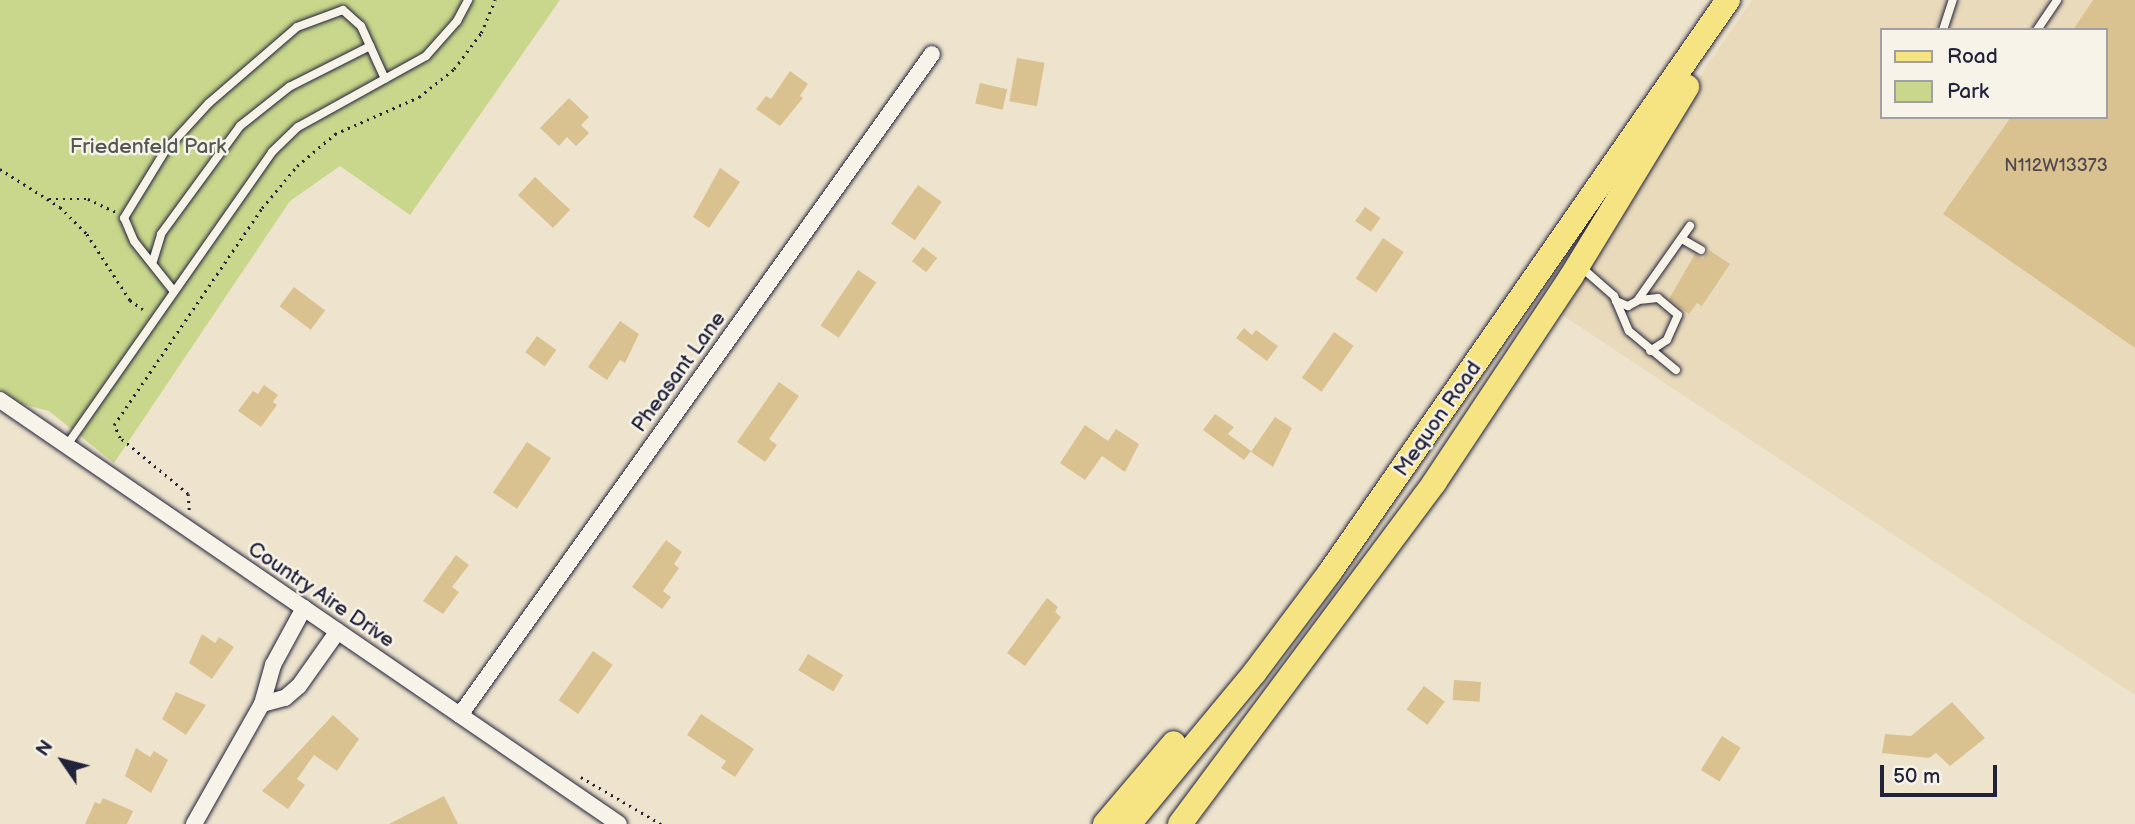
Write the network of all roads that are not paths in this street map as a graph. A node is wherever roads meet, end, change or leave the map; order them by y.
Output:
1 (468, 0) edge
2 (1728, 0) edge
3 (1742, 0) edge
4 (1953, 0) edge
5 (2057, 0) edge
6 (1944, 28) edge
7 (2038, 28) edge
8 (370, 46) junction
9 (932, 54) dead end
10 (385, 79) junction
11 (1690, 226) dead end
12 (1682, 239) junction
13 (1701, 250) dead end
14 (153, 261) junction
15 (1578, 265) junction
16 (172, 289) junction
17 (1616, 301) junction
18 (1637, 301) junction
19 (1650, 351) junction
20 (1676, 370) dead end
21 (0, 400) edge
22 (67, 445) junction
23 (304, 608) junction
24 (338, 631) junction
25 (1246, 682) junction
26 (262, 704) junction
27 (460, 715) junction
28 (1198, 737) junction
29 (194, 824) edge
30 (619, 824) edge
31 (1105, 824) edge
32 (1129, 824) edge
33 (1149, 824) edge
34 (1180, 824) edge

1 - 10 lane
2 - 25 main road, Mequon Road
3 - 15 main road, Mequon Road
4 - 6 lane
5 - 7 lane
8 - 10 lane
8 - 14 lane
8 - 14 lane
9 - 27 street, Pheasant Lane
10 - 16 lane
11 - 12 lane
12 - 13 lane
12 - 18 lane
14 - 16 lane
15 - 17 lane
15 - 34 main road, Mequon Road
16 - 22 lane
17 - 18 lane
17 - 19 lane
18 - 19 lane
19 - 20 lane
21 - 22 street, Country Aire Drive
22 - 23 street, Country Aire Drive
23 - 24 street, Country Aire Drive
23 - 26 street
24 - 26 street
24 - 27 street, Country Aire Drive
25 - 28 main road, Mequon Road
25 - 31 main road
26 - 29 street
27 - 30 street, Country Aire Drive
28 - 32 main road, Mequon Road
28 - 33 main road

